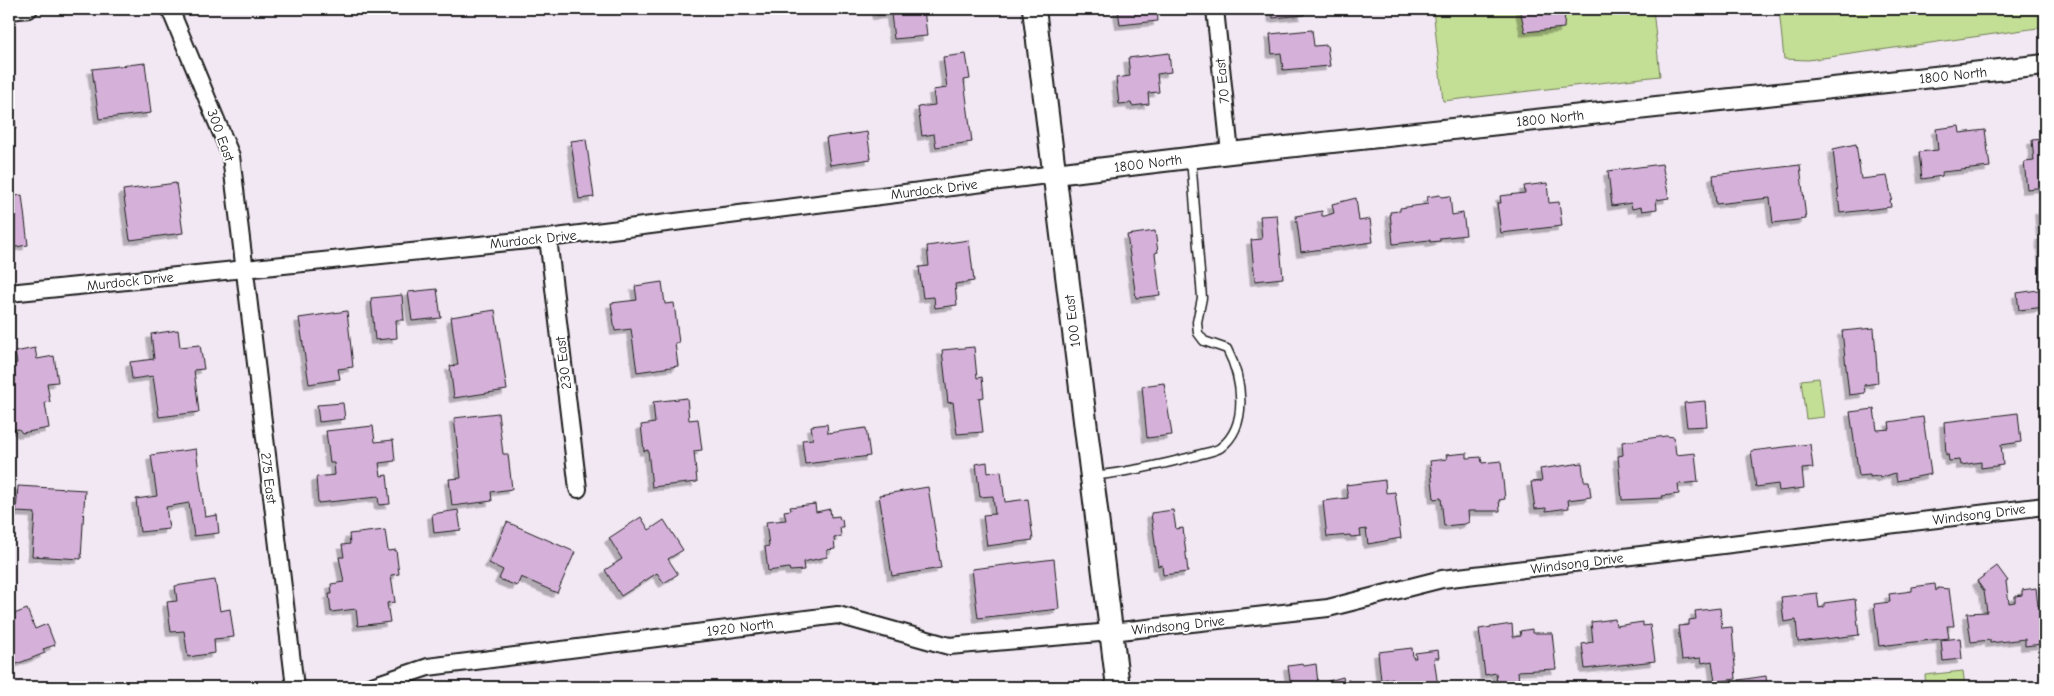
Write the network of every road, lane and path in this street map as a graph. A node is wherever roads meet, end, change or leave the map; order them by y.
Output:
1 (29, 9) edge
2 (170, 9) edge
3 (1034, 9) edge
4 (1215, 9) edge
5 (9, 11) edge
6 (2045, 65) edge
7 (1230, 153) junction
8 (1191, 158) junction
9 (1055, 174) junction
10 (548, 238) junction
11 (244, 269) junction
12 (9, 294) edge
13 (1091, 476) junction
14 (578, 489) dead end
15 (2045, 506) edge
16 (1111, 632) junction
17 (295, 687) edge
18 (369, 687) edge
19 (1118, 687) edge

1 - 5 street
2 - 11 street, 300 East
3 - 9 main road, 100 East
4 - 7 street, 70 East
6 - 7 street, 1800 North
7 - 8 street, 1800 North
8 - 9 street, 1800 North
8 - 13 lane
9 - 10 street, Murdock Drive
9 - 13 main road, 100 East
10 - 11 street, Murdock Drive
10 - 14 street, 230 East
11 - 12 street, Murdock Drive
11 - 17 street, 275 East
13 - 16 main road, 100 East
15 - 16 street, Windsong Drive
16 - 18 street, 1920 North
16 - 19 main road, 100 East

